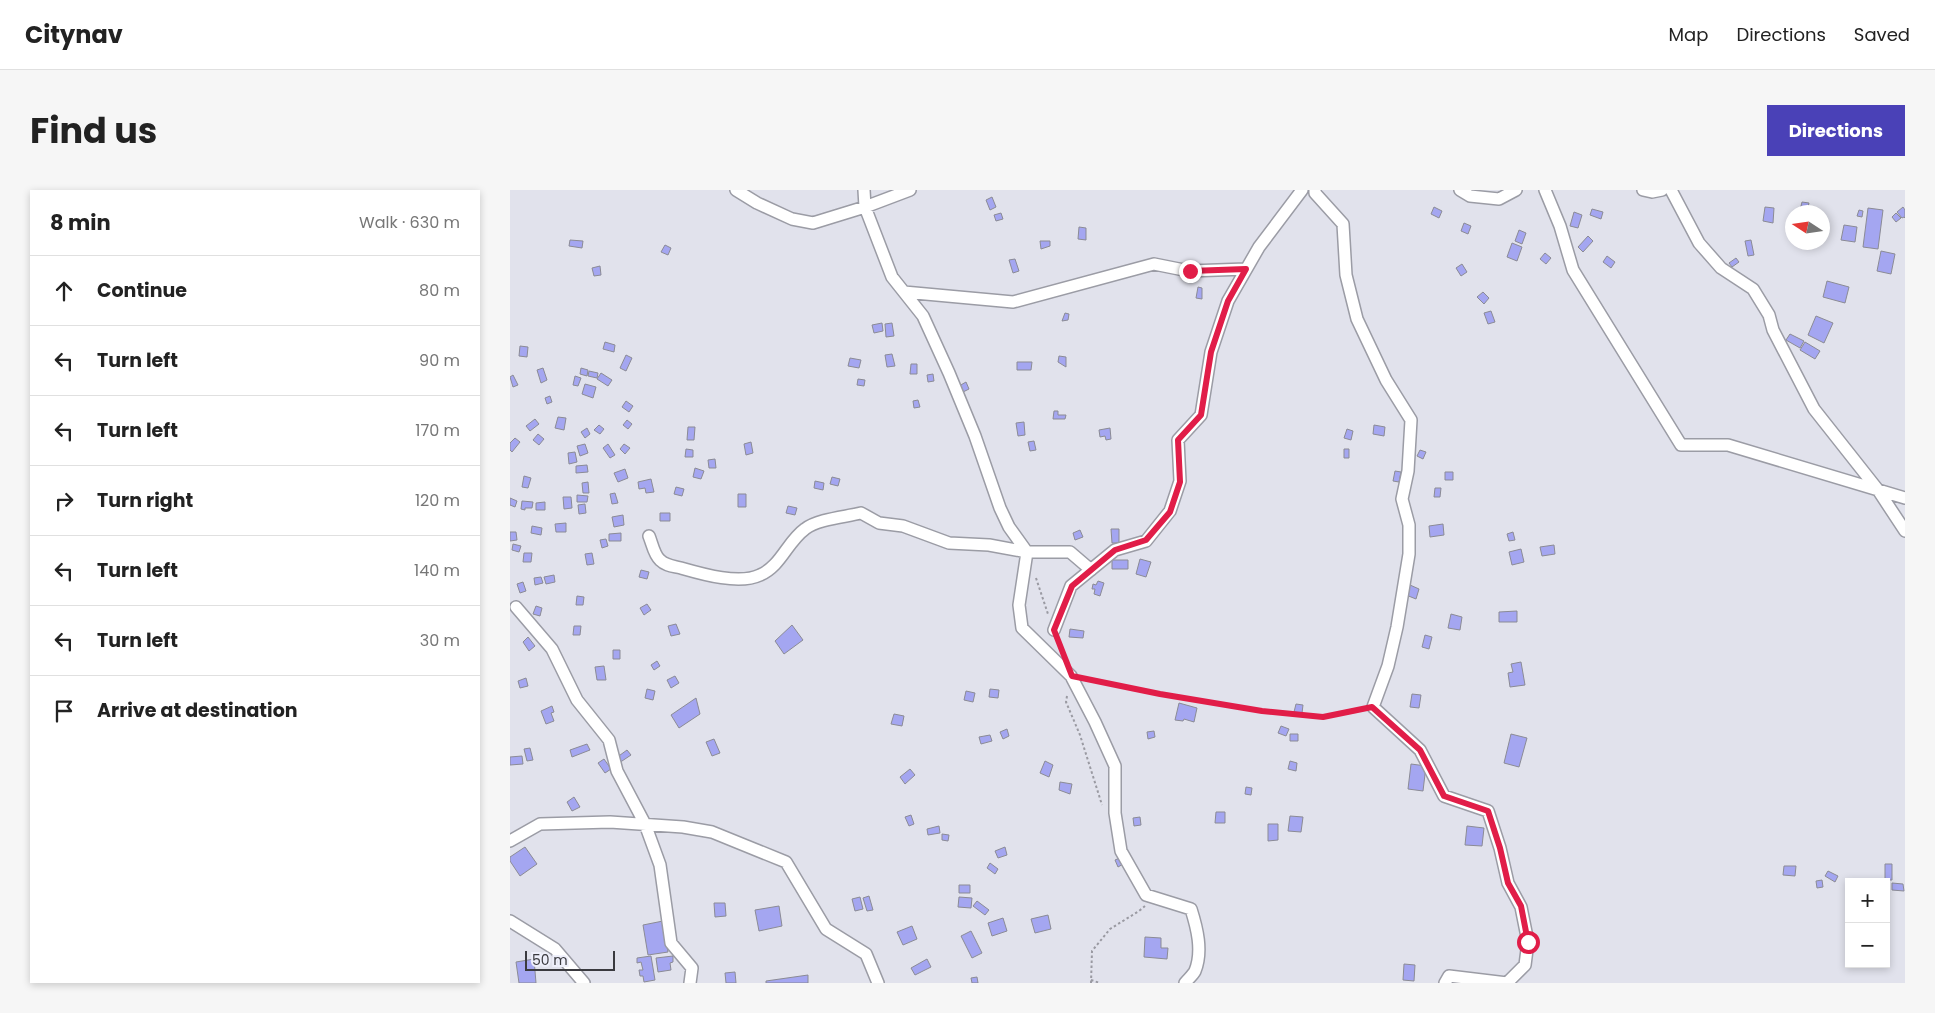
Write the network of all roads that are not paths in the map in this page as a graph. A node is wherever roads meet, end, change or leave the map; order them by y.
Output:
1 (736, 190) edge
2 (864, 190) edge
3 (910, 190) edge
4 (1302, 190) edge
5 (1315, 190) edge
6 (1460, 190) edge
7 (1516, 190) edge
8 (1545, 190) edge
9 (1643, 190) edge
10 (1662, 190) edge
11 (1671, 190) edge
12 (865, 207) junction
13 (1246, 269) junction
14 (904, 292) junction
15 (1878, 490) junction
16 (1905, 498) edge
17 (1905, 531) edge
18 (649, 536) dead end
19 (1027, 552) junction
20 (1091, 570) junction
21 (516, 608) dead end
22 (1054, 630) road end
23 (645, 824) junction
24 (510, 842) edge
25 (510, 921) edge
26 (584, 983) edge
27 (690, 983) edge
28 (878, 983) edge
29 (1185, 983) edge
30 (1445, 983) edge
31 (1507, 983) edge

1 - 12 street
2 - 12 street
3 - 12 street
4 - 13 street
5 - 31 street
6 - 7 street
8 - 15 street
9 - 10 street
11 - 15 street
12 - 14 street
13 - 14 street
13 - 20 street
14 - 19 street
15 - 16 street
15 - 17 street
18 - 19 street
19 - 20 street
19 - 29 street
20 - 22 street
21 - 23 street
23 - 24 street
23 - 27 street
23 - 28 street
25 - 26 street
30 - 31 street

